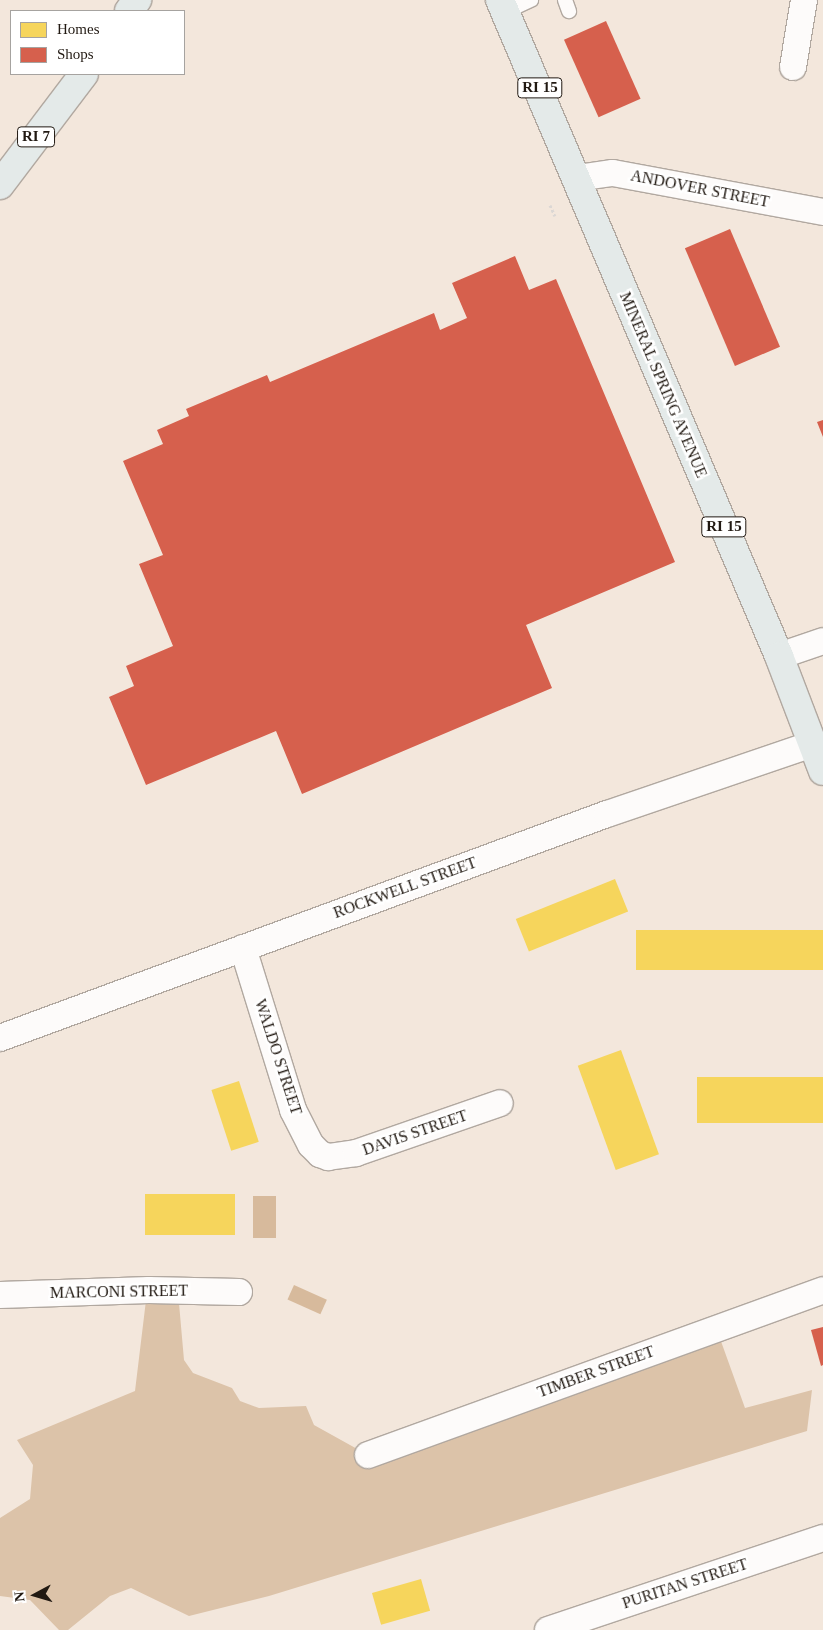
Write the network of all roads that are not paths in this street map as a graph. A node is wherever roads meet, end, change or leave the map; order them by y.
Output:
1 (531, 0) edge
2 (804, 0) edge
3 (503, 6) edge
4 (793, 67) dead end
5 (83, 75) edge
6 (577, 178) junction
7 (0, 185) edge
8 (823, 212) edge
9 (823, 641) edge
10 (779, 656) junction
11 (813, 744) junction
12 (823, 771) edge
13 (243, 948) junction
14 (0, 1038) edge
15 (500, 1103) dead end
16 (328, 1157) joint
17 (823, 1290) edge
18 (239, 1292) dead end
19 (0, 1294) edge
20 (368, 1455) dead end
21 (823, 1538) edge
22 (548, 1630) edge

1 - 3 lane
2 - 4 street
3 - 6 main road, MINERAL SPRING AVENUE / RI 15
5 - 7 main road, RI 7
6 - 8 street, ANDOVER STREET
6 - 10 main road, MINERAL SPRING AVENUE / RI 15
9 - 10 street
10 - 11 main road, MINERAL SPRING AVENUE / RI 15
11 - 12 main road, MINERAL SPRING AVENUE / RI 15
11 - 13 street, ROCKWELL STREET
13 - 14 street, ROCKWELL STREET
13 - 16 street, WALDO STREET
15 - 16 street, DAVIS STREET
17 - 20 street, TIMBER STREET
18 - 19 street, MARCONI STREET
21 - 22 street, PURITAN STREET

